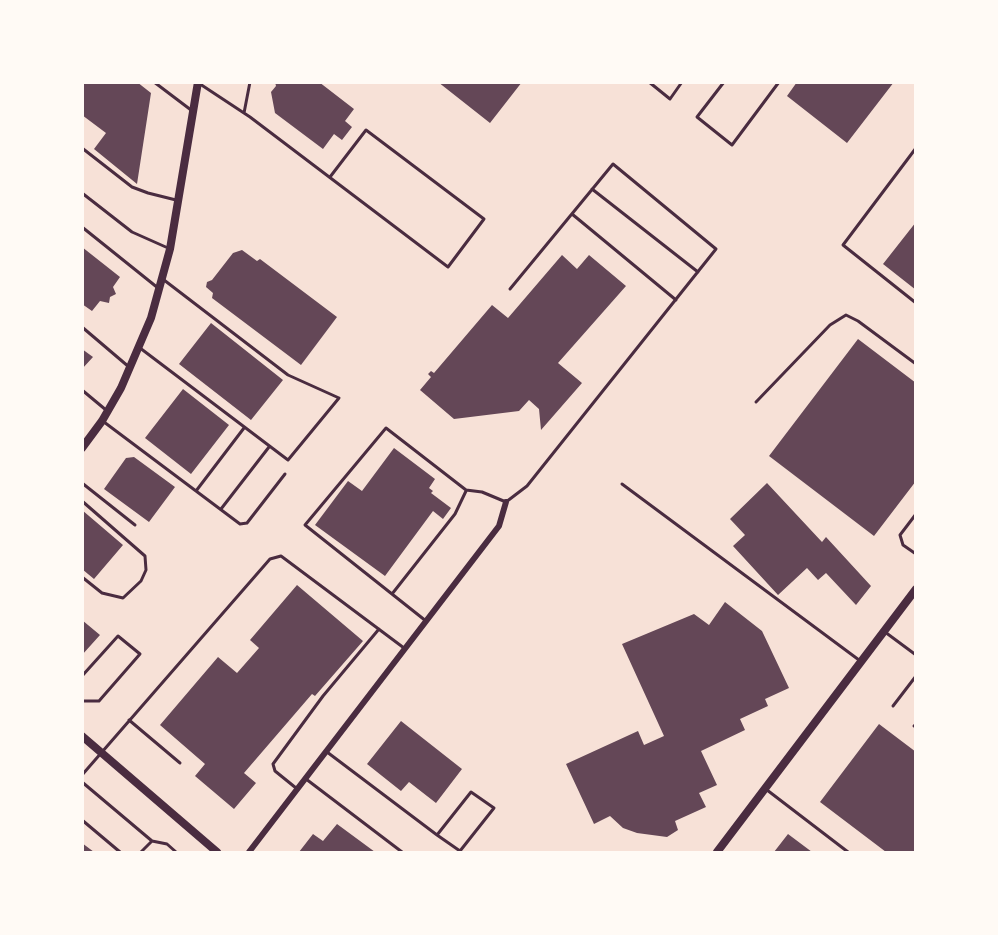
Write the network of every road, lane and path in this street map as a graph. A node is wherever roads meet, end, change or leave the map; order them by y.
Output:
1 (154, 82) edge
2 (250, 82) edge
3 (649, 82) edge
4 (682, 82) edge
5 (724, 82) edge
6 (779, 82) edge
7 (198, 83) edge
8 (193, 112) junction
9 (244, 113) junction
10 (82, 148) edge
11 (915, 148) edge
12 (330, 177) junction
13 (592, 189) junction
14 (82, 193) edge
15 (178, 200) junction
16 (572, 214) junction
17 (82, 227) edge
18 (170, 249) junction
19 (698, 272) junction
20 (162, 279) junction
21 (510, 289) dead end
22 (160, 290) junction
23 (676, 300) junction
24 (915, 303) edge
25 (82, 327) edge
26 (140, 348) junction
27 (915, 364) edge
28 (131, 368) junction
29 (82, 390) edge
30 (756, 402) dead end
31 (108, 412) junction
32 (102, 421) junction
33 (244, 427) junction
34 (270, 446) junction
35 (82, 448) edge
36 (285, 474) dead end
37 (82, 483) edge
38 (622, 484) dead end
39 (466, 490) junction
40 (196, 491) junction
41 (82, 501) edge
42 (506, 502) junction
43 (221, 509) junction
44 (915, 514) edge
45 (135, 525) dead end
46 (915, 554) edge
47 (82, 577) edge
48 (392, 594) junction
49 (914, 594) edge
50 (426, 621) junction
51 (379, 629) junction
52 (884, 631) junction
53 (405, 649) junction
54 (915, 655) edge
55 (862, 661) junction
56 (82, 676) edge
57 (915, 676) edge
58 (82, 701) edge
59 (893, 706) dead end
60 (129, 720) junction
61 (82, 736) edge
62 (326, 751) junction
63 (102, 752) junction
64 (180, 763) dead end
65 (82, 775) edge
66 (306, 779) junction
67 (82, 782) edge
68 (298, 789) junction
69 (765, 789) junction
70 (82, 820) edge
71 (437, 834) junction
72 (152, 841) junction
73 (120, 852) edge
74 (141, 852) edge
75 (176, 852) edge
76 (217, 852) edge
77 (249, 852) edge
78 (402, 852) edge
79 (717, 852) edge
80 (848, 852) edge

1 - 8 lane
2 - 9 lane
3 - 4 lane
5 - 6 lane
7 - 8 street
7 - 9 lane
8 - 15 street
9 - 12 lane
10 - 15 lane
11 - 24 lane
12 - 12 lane
13 - 16 lane
13 - 19 lane
13 - 19 lane
14 - 18 lane
15 - 18 street
16 - 21 lane
16 - 23 lane
17 - 22 lane
18 - 20 street
19 - 23 lane
20 - 22 street
20 - 34 lane
22 - 26 street
23 - 42 lane
25 - 28 lane
26 - 28 street
26 - 33 lane
27 - 30 lane
28 - 31 street
29 - 31 lane
31 - 32 street
32 - 35 street
32 - 40 lane
33 - 34 lane
33 - 40 lane
34 - 43 lane
36 - 43 lane
37 - 45 lane
38 - 55 lane
39 - 42 lane
39 - 48 lane
39 - 48 lane
40 - 43 lane
41 - 47 lane
42 - 50 street
44 - 46 lane
48 - 50 lane
49 - 52 street
50 - 53 street
51 - 53 lane
51 - 60 lane
51 - 68 lane
52 - 54 lane
52 - 55 street
53 - 62 street
55 - 69 street
56 - 58 lane
57 - 59 lane
60 - 63 lane
60 - 64 lane
61 - 63 street
62 - 66 street
62 - 71 lane
63 - 65 lane
63 - 76 street
66 - 68 street
66 - 78 lane
67 - 72 lane
68 - 77 street
69 - 79 street
69 - 80 lane
70 - 73 lane
71 - 71 lane
72 - 74 lane
72 - 75 lane

